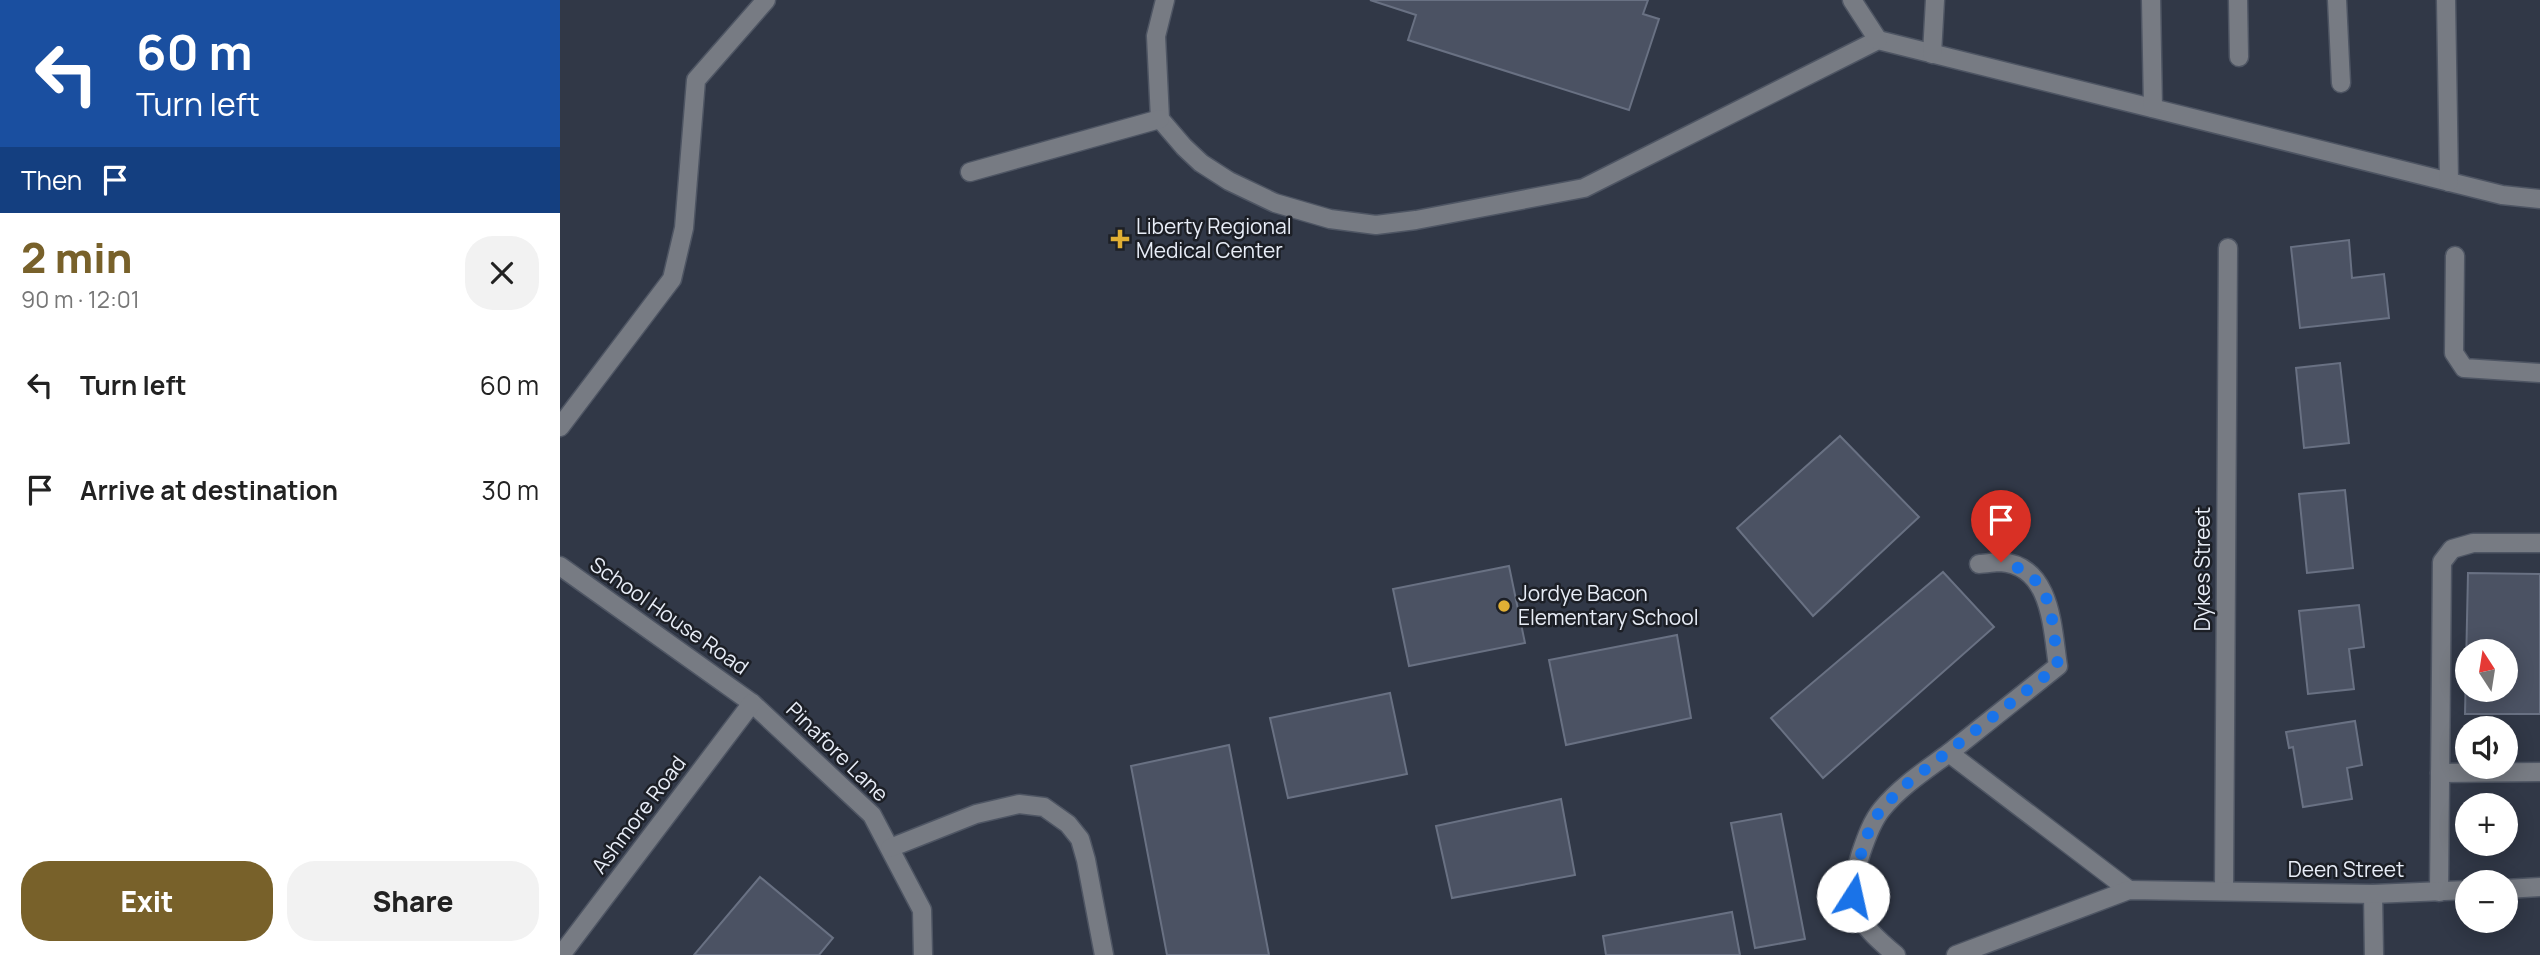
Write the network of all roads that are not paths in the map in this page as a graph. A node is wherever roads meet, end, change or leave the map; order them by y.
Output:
1 (766, 0) edge
2 (1165, 0) edge
3 (1852, 0) edge
4 (1936, 0) edge
5 (2151, 0) edge
6 (2238, 0) edge
7 (2337, 0) edge
8 (2446, 0) edge
9 (1878, 40) junction
10 (1932, 54) junction
11 (2239, 57) dead end
12 (2341, 83) dead end
13 (2153, 108) junction
14 (1160, 119) junction
15 (970, 172) dead end
16 (2449, 182) junction
17 (2540, 199) edge
18 (2228, 248) dead end
19 (2455, 256) dead end
20 (2540, 373) edge
21 (560, 428) edge
22 (2540, 543) edge
23 (1979, 564) dead end
24 (560, 566) edge
25 (752, 703) junction
26 (1949, 753) junction
27 (2540, 772) edge
28 (2440, 773) junction
29 (890, 848) junction
30 (2540, 887) edge
31 (2518, 888) edge
32 (2129, 890) junction
33 (2224, 891) junction
34 (2455, 891) edge
35 (2439, 892) junction
36 (2373, 894) junction
37 (561, 955) edge
38 (923, 955) edge
39 (1104, 955) edge
40 (1896, 955) edge
41 (1956, 955) edge
42 (2374, 955) edge

1 - 21 street
2 - 14 street
3 - 9 street
4 - 10 street
5 - 13 street
6 - 11 street
7 - 12 street
8 - 16 street
9 - 10 street
9 - 14 street
10 - 13 street
13 - 16 street
14 - 15 street
16 - 17 street
18 - 33 street, Dykes Street
19 - 20 street
22 - 28 street
23 - 26 street
24 - 25 street, School House Road
25 - 29 street, Pinafore Lane
25 - 37 street, Ashmore Road
26 - 32 street
26 - 40 street
27 - 28 street
28 - 35 street
29 - 38 street, Pinafore Lane
29 - 39 street
30 - 31 street
32 - 33 street, Deen Street
32 - 41 street
33 - 36 street, Deen Street
34 - 35 street, Deen Street
35 - 36 street, Deen Street
36 - 42 street

